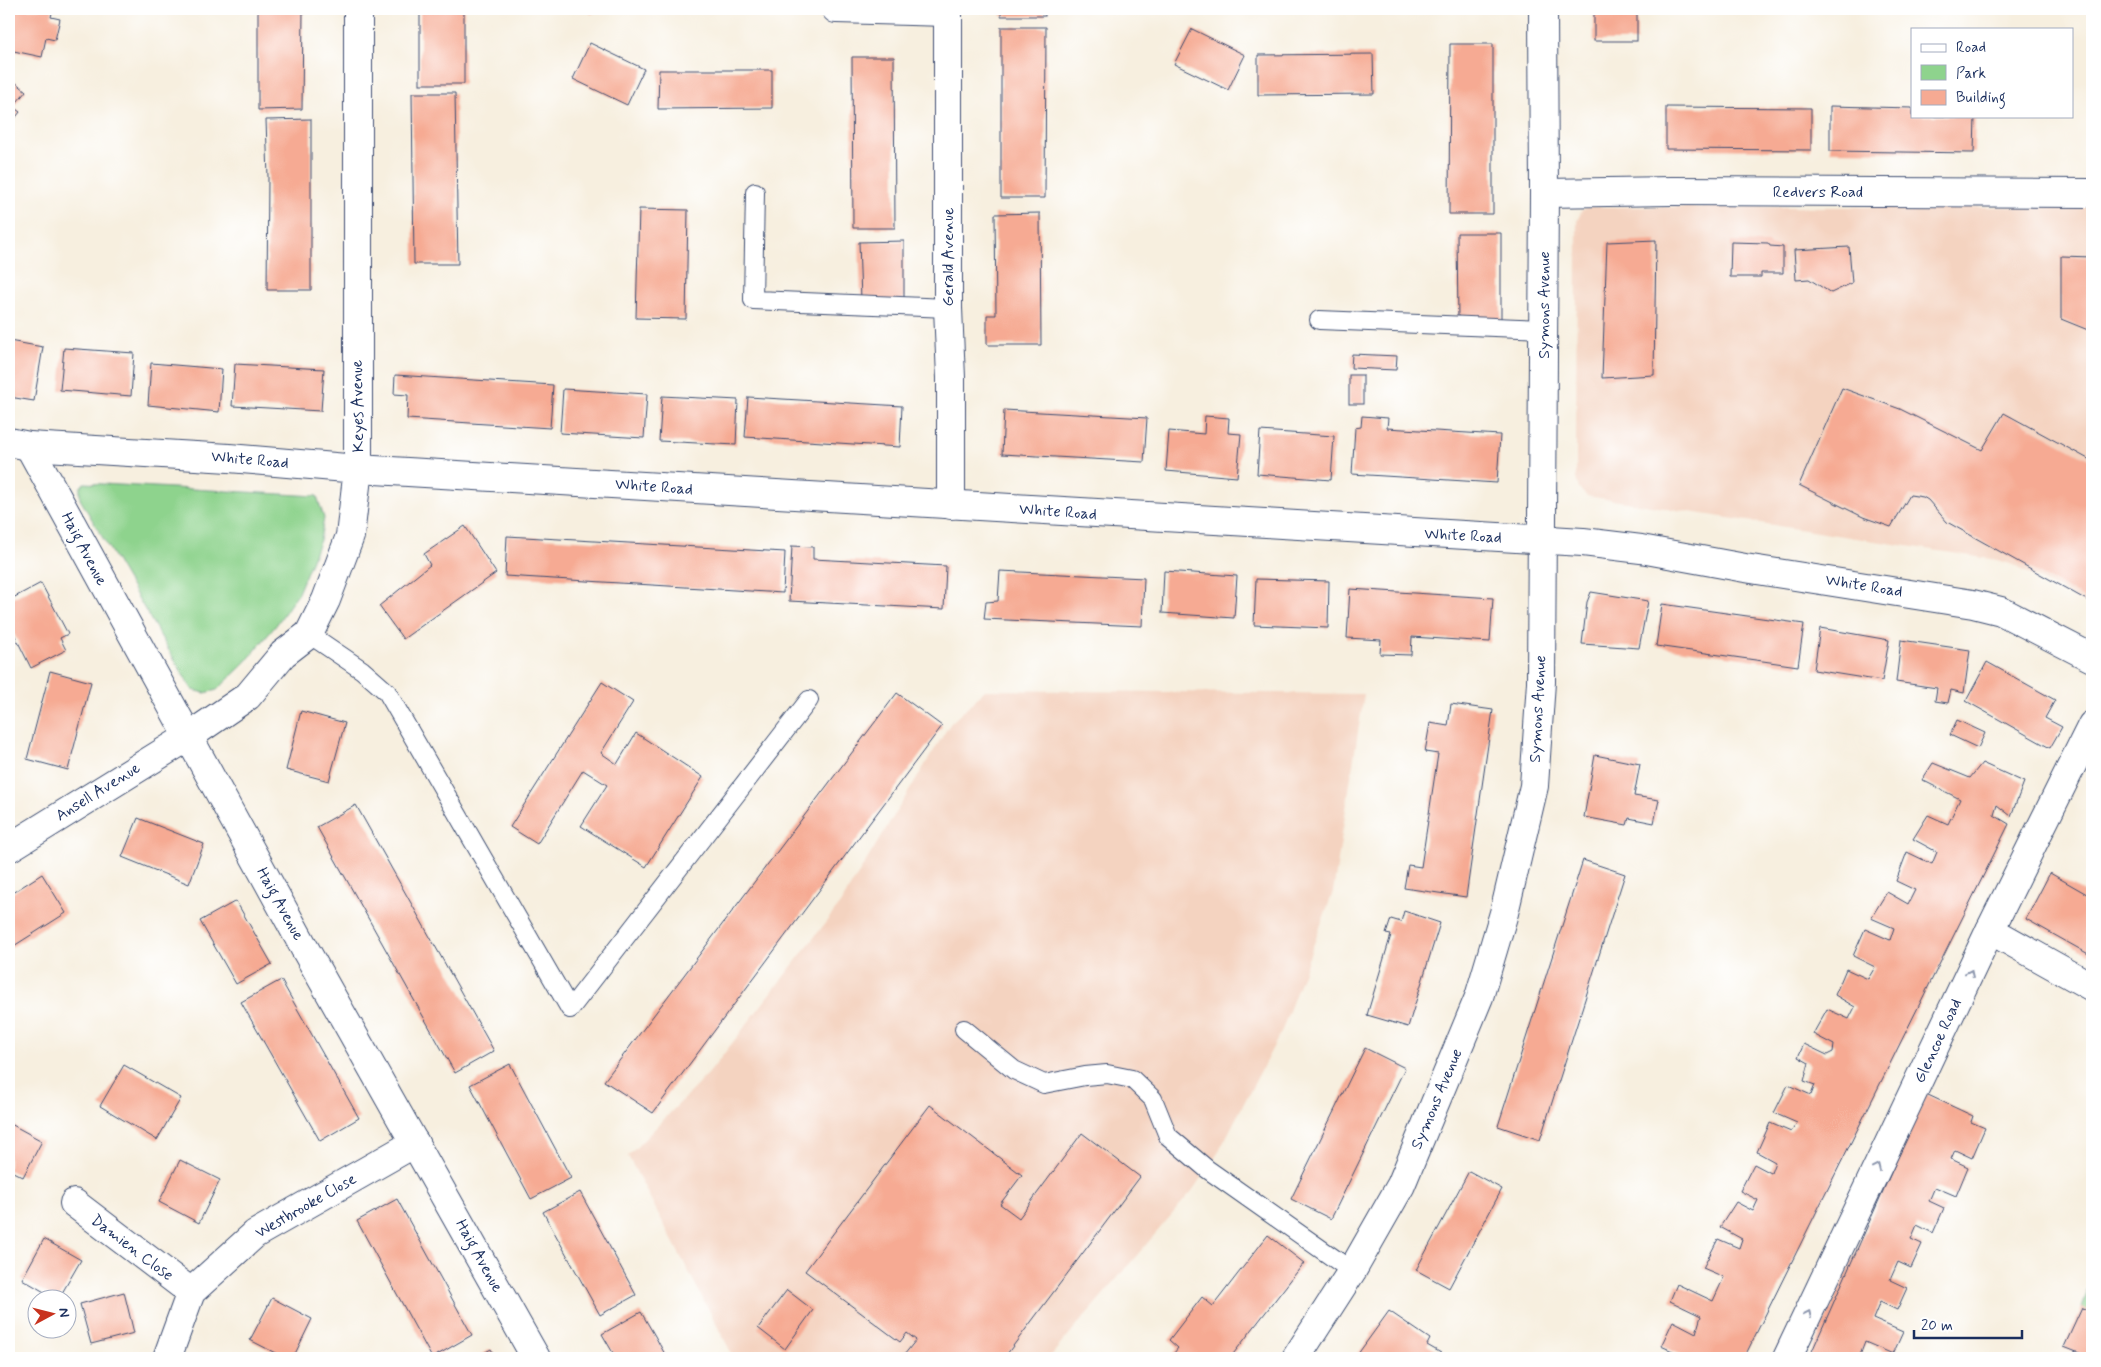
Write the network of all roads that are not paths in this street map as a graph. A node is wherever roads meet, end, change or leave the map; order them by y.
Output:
1 (358, 9) edge
2 (836, 9) edge
3 (1543, 9) edge
4 (948, 10) edge
5 (755, 192) dead end
6 (1544, 193) junction
7 (2092, 193) edge
8 (948, 308) junction
9 (1319, 320) dead end
10 (1544, 329) junction
11 (19, 444) edge
12 (358, 469) junction
13 (951, 506) junction
14 (1543, 541) junction
15 (309, 634) junction
16 (2092, 658) edge
17 (809, 700) dead end
18 (2092, 725) edge
19 (188, 737) junction
20 (9, 848) edge
21 (1990, 930) junction
22 (2092, 987) edge
23 (964, 1029) dead end
24 (415, 1143) junction
25 (74, 1203) dead end
26 (1352, 1271) junction
27 (191, 1292) junction
28 (167, 1358) edge
29 (536, 1358) edge
30 (1296, 1358) edge
31 (1787, 1358) edge

1 - 12 street, Keyes Avenue
2 - 4 street
3 - 6 street, Symons Avenue
4 - 8 street, Gerald Avenue
5 - 8 lane
6 - 7 street, Redvers Road
6 - 10 street, Symons Avenue
8 - 13 street, Gerald Avenue
9 - 10 lane
10 - 14 street, Symons Avenue
11 - 12 street, White Road
11 - 19 street, Haig Avenue
12 - 13 street, White Road
12 - 15 street, Keyes Avenue
13 - 14 street, White Road
14 - 16 street, White Road
14 - 26 street, Symons Avenue
15 - 17 lane
15 - 19 street, Keyes Avenue
18 - 21 street, Glencoe Road
19 - 20 street, Ansell Avenue
19 - 24 street, Haig Avenue
21 - 22 street
31 -> 21 street, Glencoe Road
23 - 26 lane
24 - 27 street, Westbrooke Close
24 - 29 street, Haig Avenue
25 - 27 street, Damien Close
26 - 30 street, Symons Avenue
27 - 28 street, Westbrooke Close

